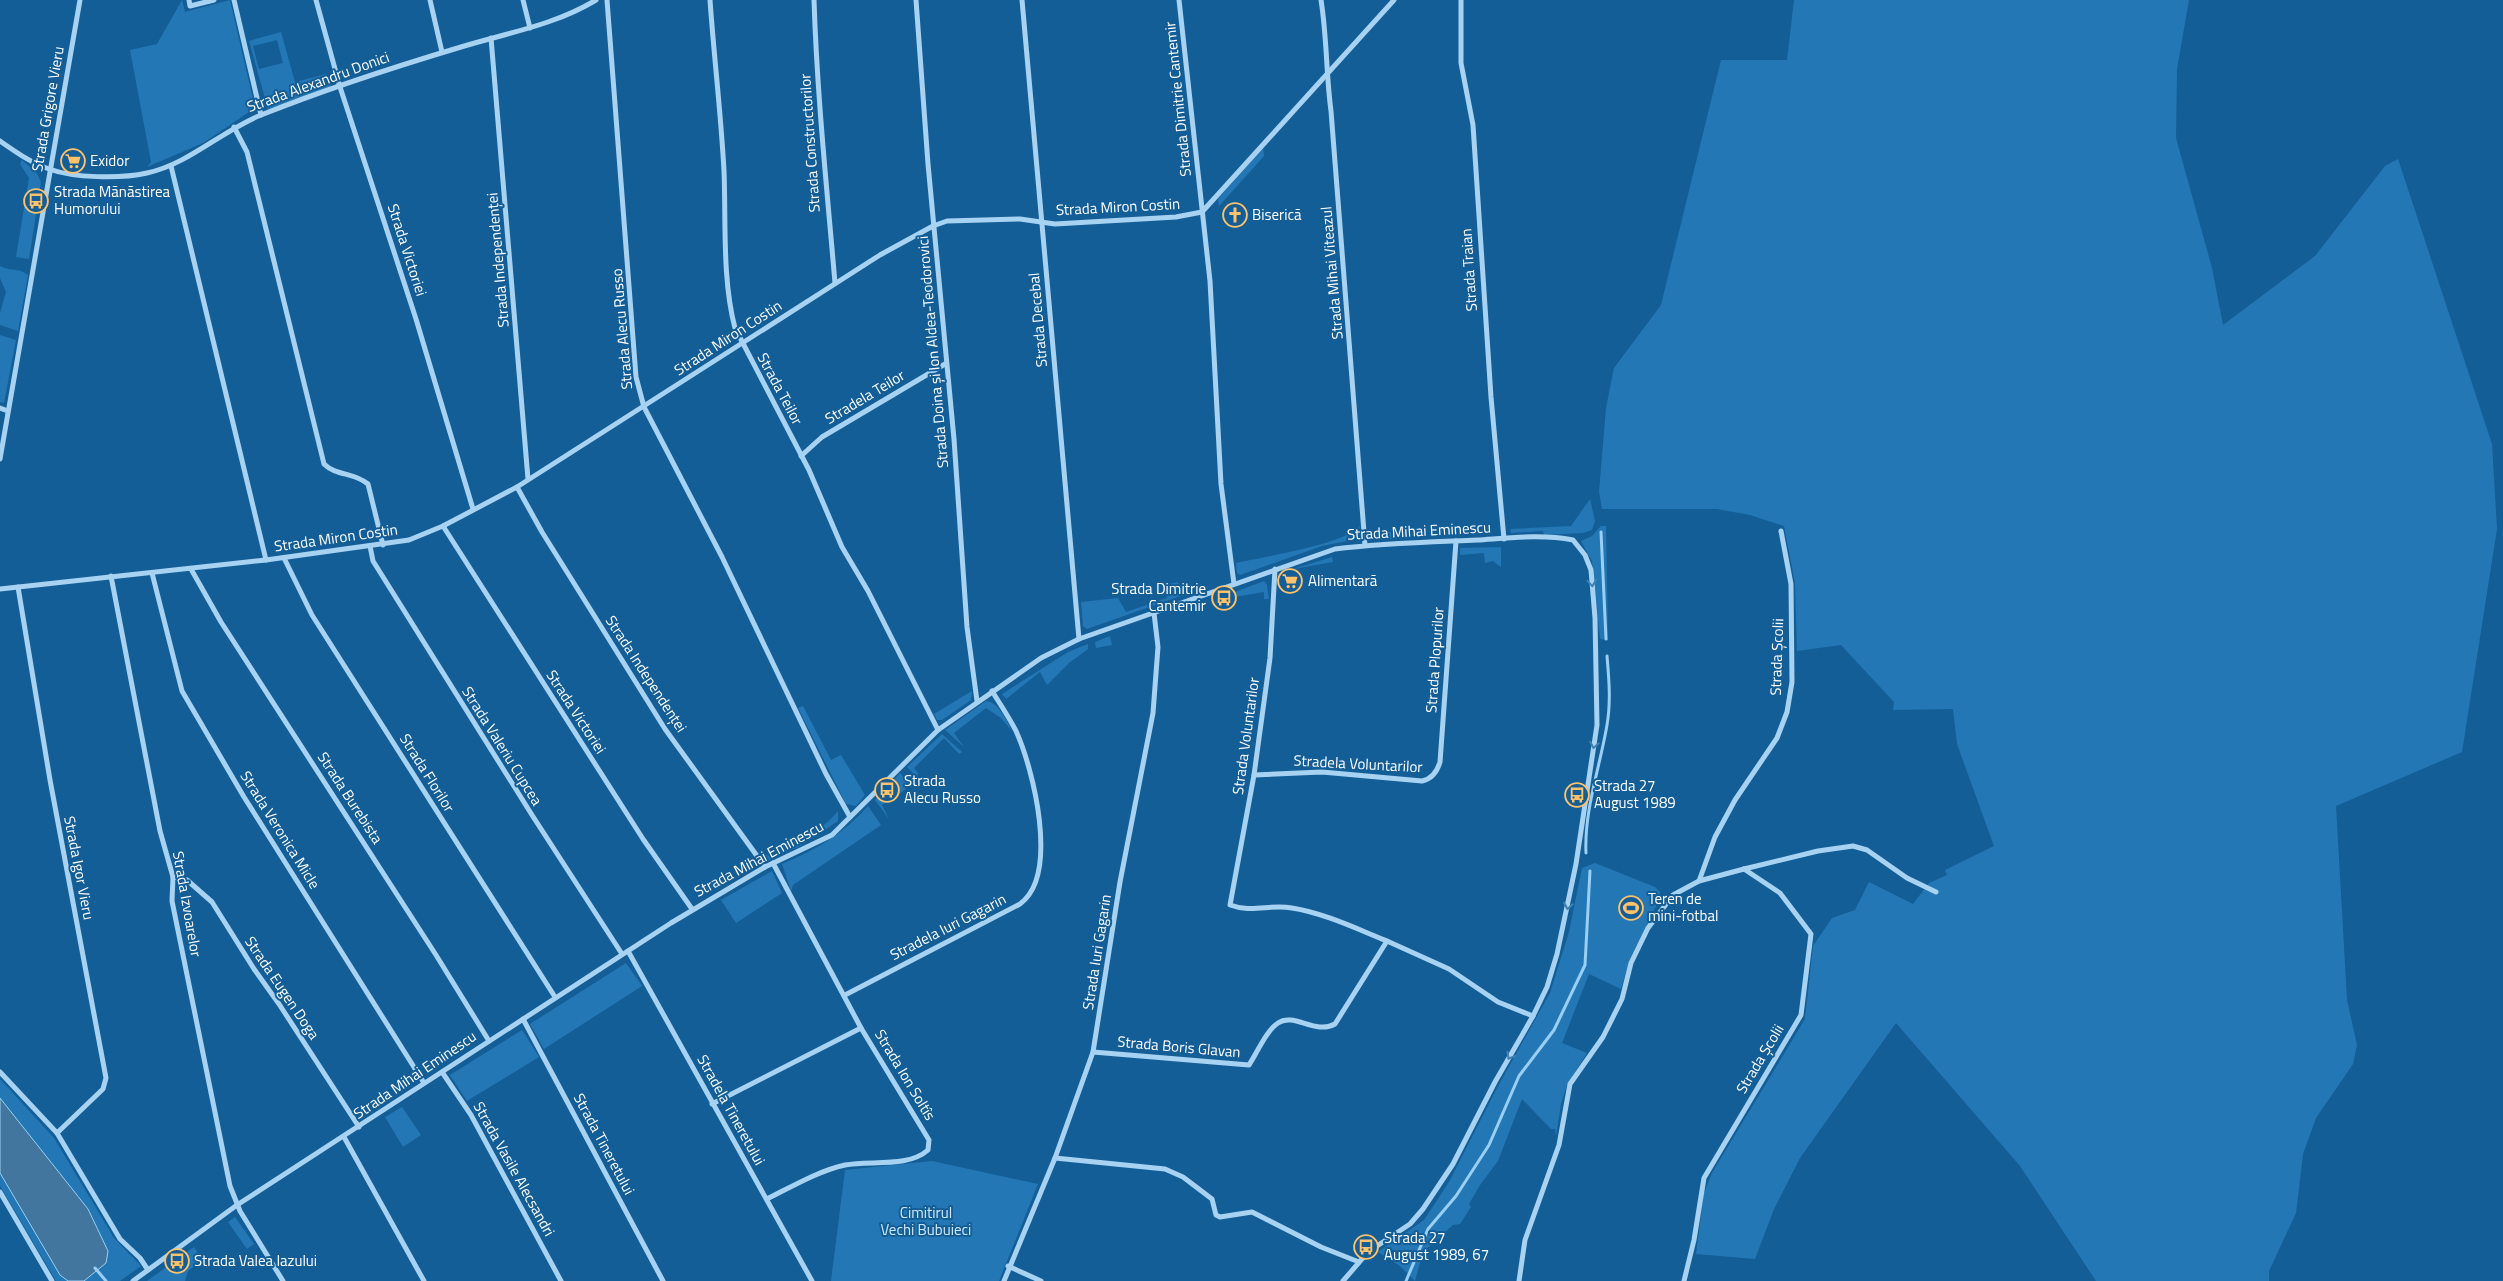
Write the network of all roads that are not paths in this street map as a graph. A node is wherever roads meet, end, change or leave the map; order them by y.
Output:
1 (80, 0) edge
2 (189, 0) edge
3 (214, 0) edge
4 (234, 0) edge
5 (316, 0) edge
6 (430, 0) edge
7 (523, 0) edge
8 (596, 0) edge
9 (608, 0) edge
10 (710, 0) edge
11 (814, 0) edge
12 (916, 0) edge
13 (1022, 0) edge
14 (1179, 0) edge
15 (1320, 0) edge
16 (1394, 0) edge
17 (1461, 0) edge
18 (530, 28) junction
19 (491, 38) junction
20 (442, 52) junction
21 (1326, 75) junction
22 (340, 87) junction
23 (260, 115) junction
24 (234, 127) junction
25 (0, 141) edge
26 (171, 166) junction
27 (50, 170) junction
28 (1202, 212) junction
29 (1041, 222) junction
30 (933, 226) junction
31 (834, 283) junction
32 (742, 344) junction
33 (945, 364) junction
34 (644, 407) junction
35 (0, 408) edge
36 (8, 411) junction
37 (801, 456) junction
38 (0, 459) edge
39 (528, 479) junction
40 (517, 487) junction
41 (473, 509) junction
42 (443, 526) junction
43 (1781, 531) dead end
44 (1504, 538) junction
45 (1456, 540) junction
46 (383, 545) junction
47 (1365, 545) junction
48 (370, 546) junction
49 (284, 558) junction
50 (266, 560) junction
51 (191, 569) junction
52 (1274, 569) junction
53 (152, 573) junction
54 (111, 576) junction
55 (1234, 584) junction
56 (18, 588) junction
57 (0, 589) edge
58 (1154, 613) junction
59 (1079, 639) junction
60 (992, 691) junction
61 (977, 701) junction
62 (938, 730) junction
63 (1254, 775) junction
64 (1430, 779) joint
65 (850, 817) junction
66 (774, 863) junction
67 (765, 867) junction
68 (1744, 869) junction
69 (173, 877) junction
70 (1699, 881) junction
71 (1936, 892) dead end
72 (692, 909) junction
73 (1387, 941) junction
74 (628, 951) junction
75 (622, 954) junction
76 (845, 996) junction
77 (556, 997) junction
78 (1533, 1016) junction
79 (523, 1019) junction
80 (862, 1028) junction
81 (489, 1041) junction
82 (1093, 1052) junction
83 (0, 1072) edge
84 (442, 1072) junction
85 (424, 1083) junction
86 (712, 1104) junction
87 (359, 1127) junction
88 (57, 1133) junction
89 (344, 1137) junction
90 (1055, 1158) junction
91 (0, 1192) edge
92 (766, 1199) junction
93 (237, 1205) junction
94 (1359, 1262) junction
95 (1008, 1266) junction
96 (148, 1270) junction
97 (52, 1281) edge
98 (133, 1281) edge
99 (283, 1281) edge
100 (424, 1281) edge
101 (561, 1281) edge
102 (663, 1281) edge
103 (812, 1281) edge
104 (1004, 1281) edge
105 (1041, 1281) edge
106 (1343, 1281) edge
107 (1519, 1281) edge
108 (1684, 1281) edge

1 - 27 street, Strada Grigore Vieru
2 - 3 street
4 - 23 street
5 - 22 street, Strada Victoriei
6 - 20 street
7 - 18 street
8 - 18 street, Strada Alexandru Donici
9 - 34 street, Strada Alecu Russo
10 - 32 street, Strada Teilor
11 - 31 street, Strada Constructorilor
12 - 30 street, Strada Doina și Ion Aldea-Teodorovici
13 - 29 street, Strada Decebal
14 - 28 street, Strada Dimitrie Cantemir
15 - 21 street, Strada Mihai Viteazul
16 - 21 street, Strada Miron Costin
17 - 44 street, Strada Traian
18 - 19 street, Strada Alexandru Donici
19 - 20 street, Strada Alexandru Donici
19 - 39 street, Strada Independenței
20 - 22 street, Strada Alexandru Donici
21 - 28 street, Strada Miron Costin
21 - 47 street, Strada Mihai Viteazul
22 - 23 street, Strada Alexandru Donici
22 - 41 street, Strada Victoriei
23 - 24 street, Strada Alexandru Donici
24 - 26 street, Strada Alexandru Donici
24 - 46 street
25 - 27 street
26 - 27 street, Strada Alexandru Donici
26 - 50 street
27 - 36 street, Strada Grigore Vieru
28 - 29 street, Strada Miron Costin
28 - 55 street, Strada Dimitrie Cantemir
29 - 30 street, Strada Miron Costin
29 - 59 street, Strada Decebal
30 - 31 street, Strada Miron Costin
30 - 33 street, Strada Doina și Ion Aldea-Teodorovici
31 - 32 street, Strada Miron Costin
32 - 34 street, Strada Miron Costin
32 - 37 street, Strada Teilor
33 - 37 street, Stradela Teilor
33 - 61 street, Strada Doina și Ion Aldea-Teodorovici
34 - 39 street, Strada Miron Costin
34 - 65 street, Strada Alecu Russo
35 - 36 street
36 - 38 street, Strada Grigore Vieru
37 - 62 street, Strada Teilor
39 - 40 street, Strada Miron Costin
40 - 41 street, Strada Miron Costin
40 - 67 street, Strada Independenței
41 - 42 street, Strada Miron Costin
42 - 46 street, Strada Miron Costin
42 - 72 street, Strada Victoriei
43 - 70 street, Strada Școlii
44 - 45 street, Strada Mihai Eminescu
44 -> 78 street, Strada Mihai Eminescu
45 - 47 street, Strada Mihai Eminescu
45 - 64 street, Strada Plopurilor
46 - 48 street, Strada Miron Costin
47 - 52 street, Strada Mihai Eminescu
48 - 49 street, Strada Miron Costin
48 - 75 street, Strada Valeriu Cupcea
49 - 50 street, Strada Miron Costin
49 - 77 street, Strada Florilor
50 - 51 street, Strada Miron Costin
51 - 53 street, Strada Miron Costin
51 - 81 street, Strada Burebista
52 - 55 street, Strada Mihai Eminescu
52 - 63 street, Strada Voluntarilor
53 - 54 street, Strada Miron Costin
53 - 85 street, Strada Veronica Micle
54 - 56 street, Strada Miron Costin
54 - 69 street, Strada Izvoarelor
55 - 58 street, Strada Mihai Eminescu
56 - 57 street, Strada Miron Costin
56 - 88 street, Strada Igor Vieru
58 - 59 street, Strada Mihai Eminescu
58 - 82 street, Strada Iuri Gagarin
59 - 60 street, Strada Mihai Eminescu
60 - 61 street, Strada Mihai Eminescu
60 - 76 street, Stradela Iuri Gagarin
61 - 62 street, Strada Mihai Eminescu
62 - 65 street, Strada Mihai Eminescu
63 - 64 street, Stradela Voluntarilor
63 - 73 street, Strada Voluntarilor
65 - 66 street, Strada Mihai Eminescu
66 - 67 street, Strada Mihai Eminescu
66 - 76 street, Strada Ion Soltîs
67 - 72 street, Strada Mihai Eminescu
68 - 70 street
68 - 71 street
68 - 108 street, Strada Școlii
69 - 87 street, Strada Eugen Doga
69 - 93 street, Strada Izvoarelor
70 - 107 street
72 - 74 street, Strada Mihai Eminescu
73 - 78 street
73 - 82 street, Strada Boris Glavan
74 - 75 street, Strada Mihai Eminescu
74 - 86 street, Stradela Tineretului
75 - 77 street, Strada Mihai Eminescu
76 - 80 street, Strada Ion Soltîs
77 - 79 street, Strada Mihai Eminescu
78 -> 94 street
79 - 81 street, Strada Mihai Eminescu
79 - 102 street, Strada Tineretului
80 - 86 street
80 - 92 street, Strada Ion Soltîs
81 - 84 street, Strada Mihai Eminescu
82 - 90 street, Strada Iuri Gagarin
83 - 88 street
84 - 85 street, Strada Mihai Eminescu
84 - 101 street, Strada Vasile Alecsandri
85 - 87 street, Strada Mihai Eminescu
86 - 92 street, Stradela Tineretului
87 - 89 street, Strada Mihai Eminescu
88 - 96 street
89 - 93 street, Strada Mihai Eminescu
89 - 100 street
90 - 94 street
90 - 95 street, Strada Iuri Gagarin
91 - 97 street
92 - 103 street, Stradela Tineretului
93 - 96 street, Strada Mihai Eminescu
93 - 99 street, Strada Izvoarelor
94 - 106 street
95 - 104 street, Strada Iuri Gagarin
95 - 105 street
96 - 98 street, Strada Mihai Eminescu

